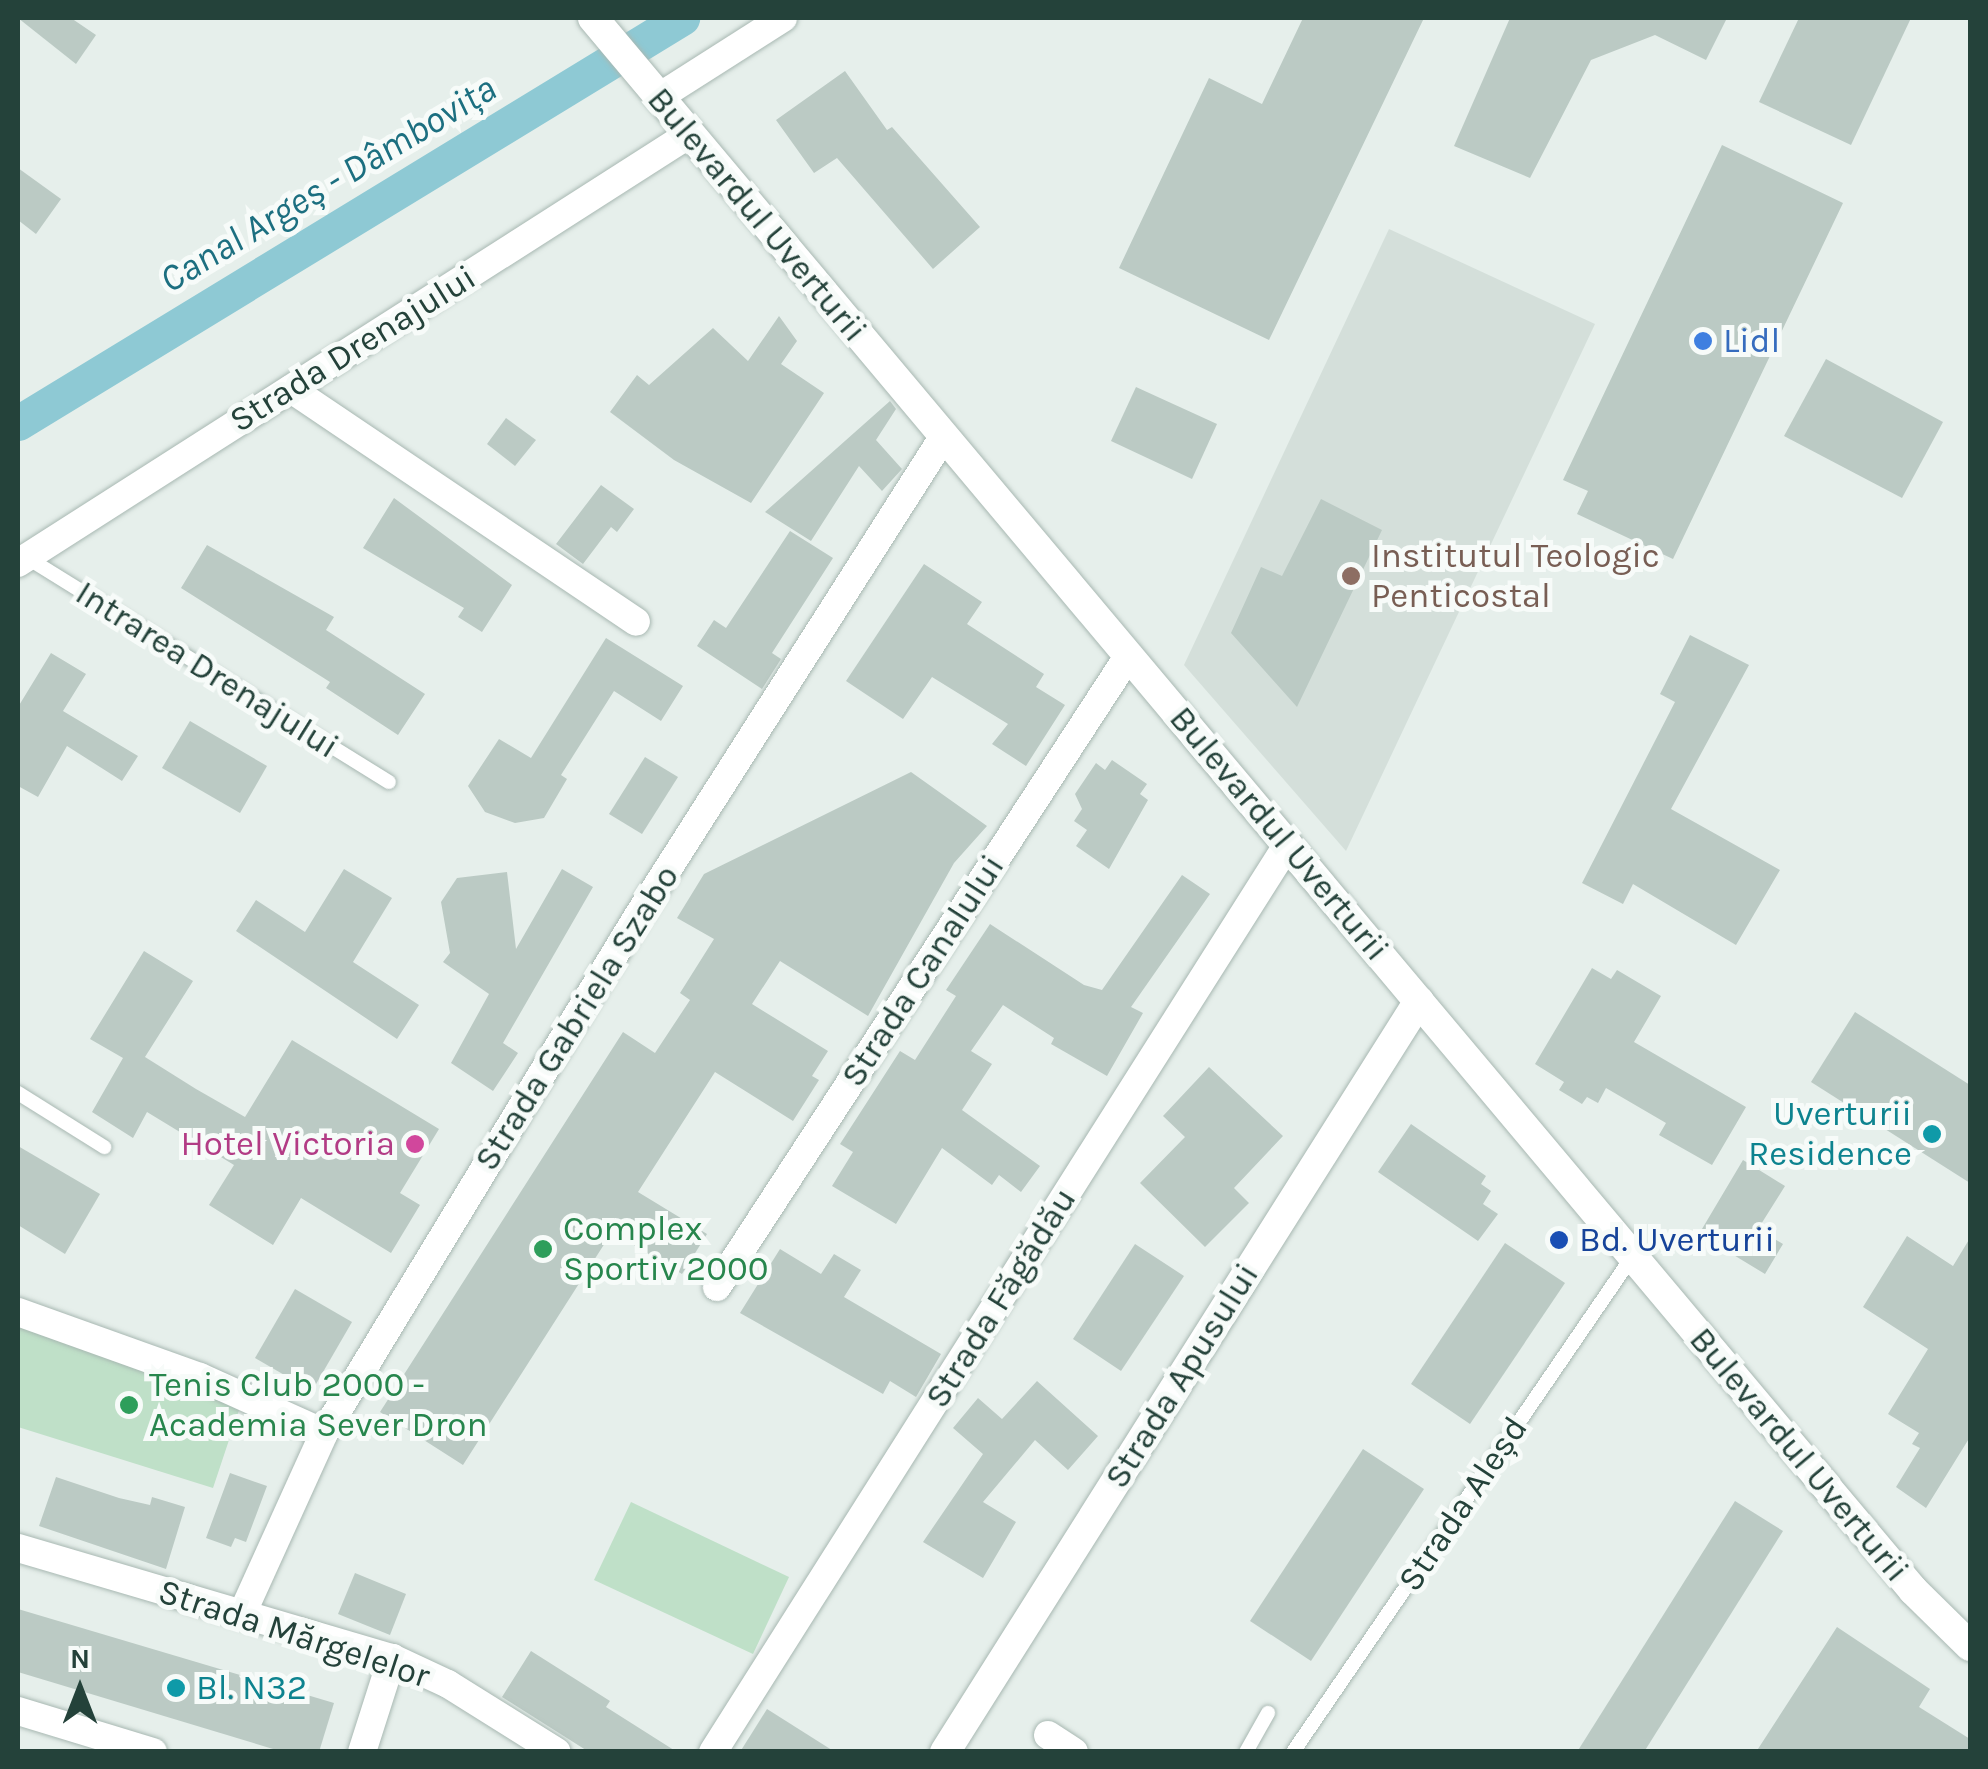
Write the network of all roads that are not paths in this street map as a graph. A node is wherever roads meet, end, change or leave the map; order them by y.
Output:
1 (593, 18) edge
2 (783, 18) edge
3 (659, 97) junction
4 (688, 134) junction
5 (291, 389) junction
6 (942, 438) junction
7 (22, 560) edge
8 (636, 622) dead end
9 (1129, 655) junction
10 (389, 782) dead end
11 (1288, 844) junction
12 (1419, 1001) junction
13 (18, 1093) edge
14 (104, 1147) dead end
15 (1632, 1257) junction
16 (718, 1287) dead end
17 (18, 1312) edge
18 (324, 1432) junction
19 (18, 1548) edge
20 (242, 1614) junction
21 (1970, 1646) edge
22 (392, 1658) junction
23 (18, 1711) edge
24 (1268, 1713) dead end
25 (1048, 1736) dead end
26 (153, 1752) edge
27 (362, 1752) edge
28 (557, 1752) edge
29 (713, 1752) edge
30 (944, 1752) edge
31 (1074, 1752) edge
32 (1246, 1752) edge
33 (1293, 1752) edge

1 - 3 main road, Bulevardul Uverturii
2 - 3 street
3 - 4 main road, Bulevardul Uverturii
4 - 5 street, Strada Drenajului
4 - 6 main road, Bulevardul Uverturii
5 - 7 street, Strada Drenajului
5 - 8 street
6 - 9 main road, Bulevardul Uverturii
6 - 18 street, Strada Gabriela Szabo
7 - 10 lane, Intrarea Drenajului
9 - 11 main road, Bulevardul Uverturii
9 - 16 street, Strada Canalului
11 - 12 main road, Bulevardul Uverturii
11 - 29 street, Strada Făgădău
12 - 15 main road, Bulevardul Uverturii
12 - 30 main road, Strada Apusului
13 - 14 lane
15 - 21 main road, Bulevardul Uverturii
15 - 33 lane, Strada Aleșd
17 - 18 street
18 - 20 street, Strada Gabriela Szabo
19 - 20 street, Strada Mărgelelor
20 - 22 street, Strada Mărgelelor
22 - 27 street
22 - 28 street, Strada Mărgelelor
23 - 26 street
24 - 32 lane
25 - 31 street

